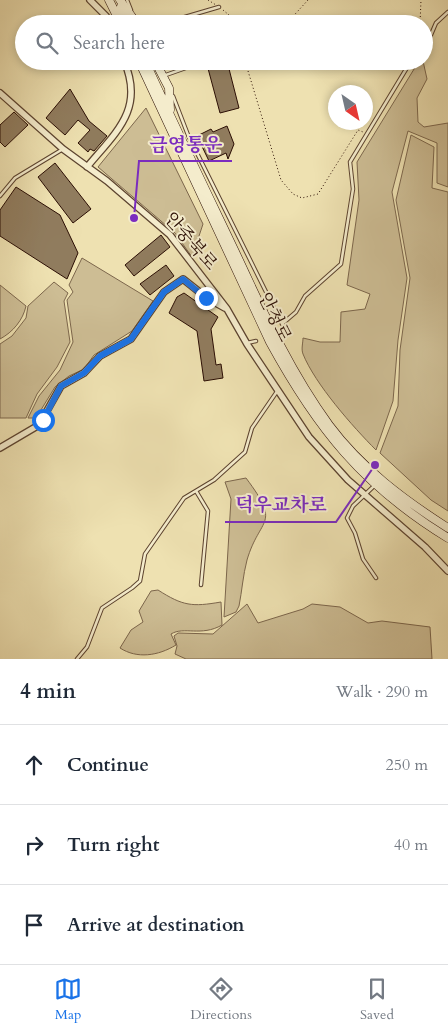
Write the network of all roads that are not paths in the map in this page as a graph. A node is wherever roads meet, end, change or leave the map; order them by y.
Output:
1 (90, 0) edge
2 (110, 0) edge
3 (119, 0) edge
4 (127, 0) edge
5 (219, 7) dead end
6 (448, 12) edge
7 (105, 15) edge
8 (117, 15) edge
9 (128, 15) edge
10 (131, 15) edge
11 (192, 15) edge
12 (433, 30) edge
13 (128, 70) edge
14 (143, 70) edge
15 (150, 70) edge
16 (159, 70) edge
17 (181, 70) edge
18 (405, 70) edge
19 (162, 77) junction
20 (169, 88) junction
21 (0, 93) edge
22 (170, 115) junction
23 (63, 149) junction
24 (87, 167) junction
25 (0, 196) edge
26 (227, 309) junction
27 (256, 341) dead end
28 (247, 344) junction
29 (278, 390) junction
30 (0, 448) edge
31 (378, 482) junction
32 (196, 491) junction
33 (365, 497) junction
34 (448, 528) edge
35 (448, 538) edge
36 (448, 571) edge
37 (376, 578) dead end
38 (201, 585) dead end
39 (77, 659) edge

1 - 7 street
2 - 8 street
3 - 9 street
4 - 10 lane
5 - 11 lane
6 - 12 lane
13 - 24 street
14 - 31 street, 안청로
15 - 22 street, 안청로
16 - 19 street
17 - 19 lane
18 - 20 lane
19 - 20 street
20 - 22 street
21 - 23 street, 안중북로
22 - 31 street, 안청로
23 - 24 street, 안중북로
23 - 25 lane
24 - 26 street, 안중북로
26 - 28 street, 안중북로
26 - 30 street
27 - 28 lane
28 - 29 street, 안중북로
29 - 32 lane
29 - 33 street, 안중북로
31 - 33 lane
31 - 34 street, 안청로
31 - 35 street, 안청로
32 - 38 lane
32 - 39 lane
33 - 36 street, 안중북로
33 - 37 lane

